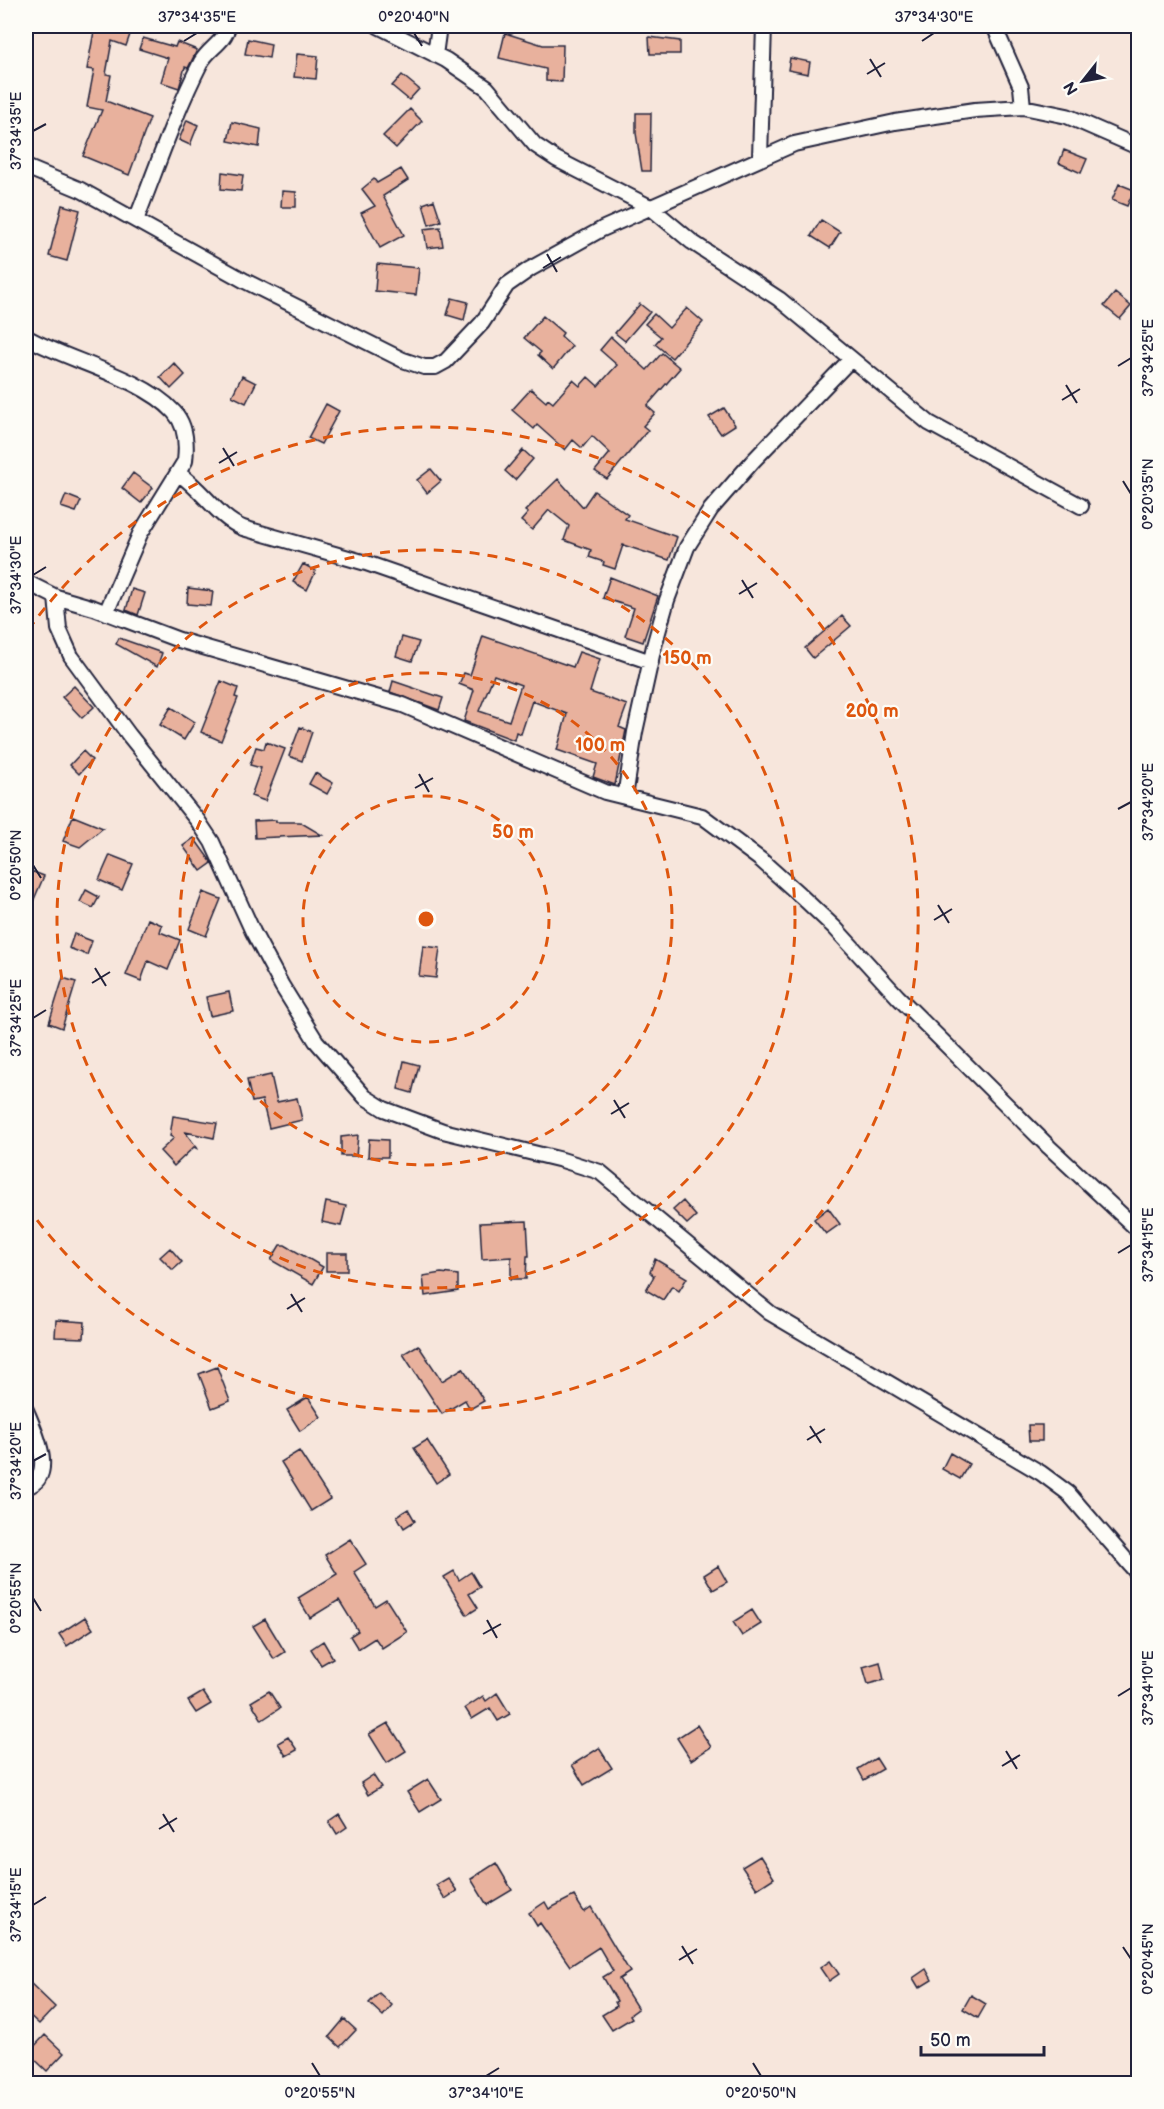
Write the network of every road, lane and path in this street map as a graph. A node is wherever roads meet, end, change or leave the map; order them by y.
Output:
1 (228, 26) edge
2 (378, 26) edge
3 (438, 26) edge
4 (764, 26) edge
5 (994, 26) edge
6 (435, 55) junction
7 (1023, 107) junction
8 (1138, 147) edge
9 (760, 157) junction
10 (26, 167) edge
11 (650, 207) junction
12 (136, 220) junction
13 (26, 337) edge
14 (851, 359) junction
15 (179, 474) junction
16 (1081, 507) dead end
17 (26, 582) edge
18 (56, 597) junction
19 (106, 613) junction
20 (651, 662) junction
21 (625, 797) junction
22 (1138, 1230) edge
23 (26, 1410) edge
24 (26, 1487) edge
25 (1138, 1574) edge

1 - 12 street
2 - 6 street
3 - 6 street
4 - 9 street
5 - 7 street
6 - 11 street
7 - 8 street
7 - 9 street
9 - 11 street
10 - 12 street
11 - 12 street
11 - 14 street
13 - 15 street
14 - 16 street
14 - 20 street
15 - 19 street
15 - 20 street
17 - 18 street
18 - 19 street
18 - 25 street
19 - 21 street
20 - 21 street
21 - 22 street
23 - 24 street

